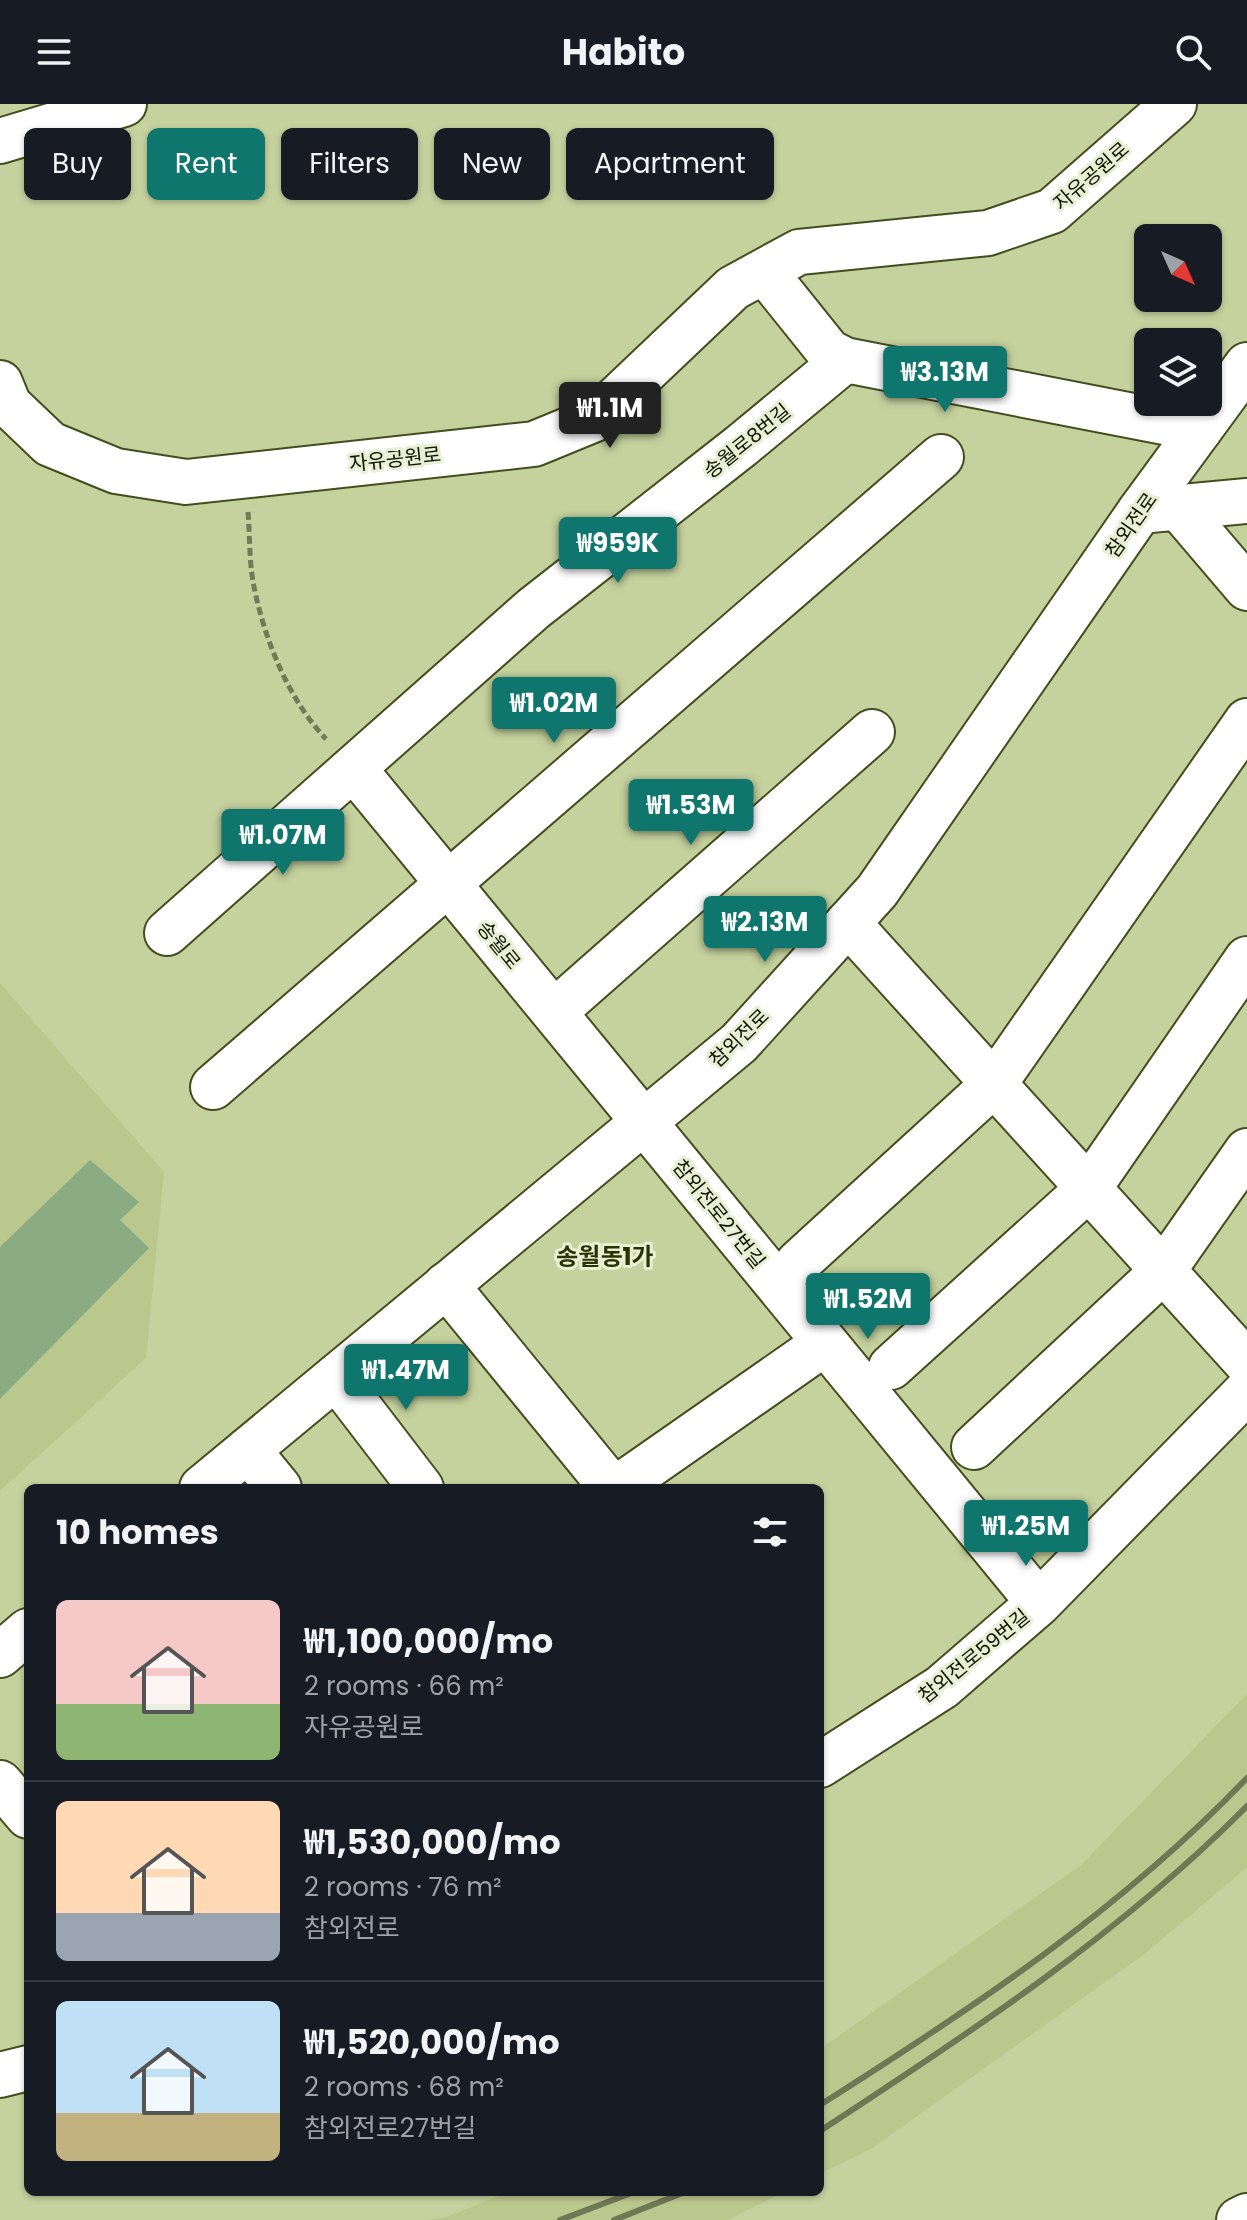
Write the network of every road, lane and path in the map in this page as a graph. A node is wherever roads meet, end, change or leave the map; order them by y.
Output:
1 (124, 104) edge
2 (1174, 104) edge
3 (0, 141) edge
4 (764, 271) junction
5 (845, 360) junction
6 (1247, 365) edge
7 (0, 383) edge
8 (1200, 429) junction
9 (941, 457) dead end
10 (244, 475) junction
11 (1247, 501) edge
12 (1159, 509) junction
13 (1247, 588) edge
14 (1247, 721) edge
15 (872, 732) dead end
16 (354, 769) junction
17 (447, 882) junction
18 (848, 923) junction
19 (167, 933) dead end
20 (1247, 959) edge
21 (554, 1012) junction
22 (994, 1084) junction
23 (213, 1087) dead end
24 (643, 1122) junction
25 (1247, 1151) edge
26 (1089, 1188) junction
27 (798, 1263) dead end
28 (1163, 1271) junction
29 (446, 1285) junction
30 (825, 1343) junction
31 (1247, 1363) edge
32 (891, 1367) dead end
33 (336, 1377) junction
34 (1247, 1391) edge
35 (974, 1447) dead end
36 (248, 1450) junction
37 (207, 1484) edge
38 (276, 1484) edge
39 (418, 1484) edge
40 (612, 1484) edge
41 (621, 1484) edge
42 (1039, 1603) junction
43 (24, 1634) edge
44 (0, 1655) edge
45 (824, 1755) edge
46 (0, 1783) edge
47 (24, 1811) edge
48 (24, 2069) edge
49 (0, 2075) edge
50 (1247, 2216) edge
51 (1239, 2220) edge

1 - 3 street
2 - 4 street, 자유공원로
4 - 5 street
4 - 10 street, 자유공원로
5 - 8 street
5 - 16 street, 송월로8번길
6 - 8 street, 참외전로
7 - 10 street, 자유공원로
8 - 12 street, 참외전로
9 - 17 street
10 - 16 path
11 - 12 street
12 - 13 street
12 - 18 street, 참외전로
14 - 22 street
15 - 21 street
16 - 17 street, 송월로
16 - 19 street, 송월로8번길
17 - 21 street, 송월로
17 - 23 street
18 - 22 street
18 - 24 street, 참외전로
20 - 26 street
21 - 24 street, 송월로
22 - 26 street
22 - 27 street
24 - 29 street, 참외전로
24 - 30 street, 참외전로27번길
25 - 28 street
26 - 28 street
26 - 32 street
28 - 31 street
28 - 35 street
29 - 33 street, 참외전로
29 - 40 street
30 - 41 street
30 - 42 street, 참외전로27번길
33 - 36 street, 참외전로
33 - 39 street
34 - 42 street, 참외전로59번길
36 - 37 street, 참외전로
36 - 38 street
42 - 45 street, 참외전로59번길
43 - 44 street
46 - 47 street
48 - 49 street
50 - 51 street

